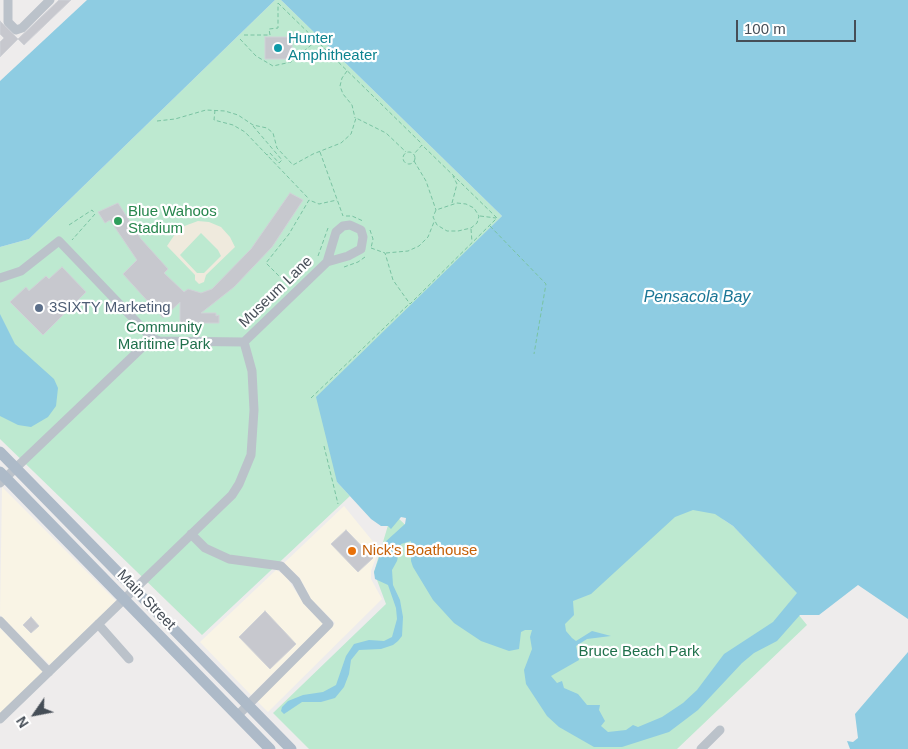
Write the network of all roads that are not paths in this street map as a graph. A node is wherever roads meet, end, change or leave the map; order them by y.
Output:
1 (8, 0) edge
2 (50, 0) edge
3 (327, 262) junction
4 (0, 278) edge
5 (152, 338) junction
6 (244, 342) junction
7 (0, 452) edge
8 (16, 468) junction
9 (2, 478) edge
10 (191, 534) junction
11 (134, 589) junction
12 (124, 599) junction
13 (0, 621) edge
14 (98, 624) junction
15 (129, 660) dead end
16 (49, 672) junction
17 (248, 704) junction
18 (238, 715) junction
19 (0, 719) edge
20 (720, 730) dead end
21 (270, 749) edge
22 (292, 749) edge
23 (701, 749) edge

1 - 2 street
3 - 3 street, Museum Lane
3 - 6 street, Museum Lane
4 - 5 street
5 - 6 street
5 - 8 street
6 - 10 street
7 - 8 main road
8 - 9 street
8 - 11 main road
9 - 12 main road, Main Street
10 - 11 street
10 - 17 street
11 - 12 street
11 - 17 main road
12 - 14 street
12 - 18 main road, Main Street
13 - 16 street
14 - 15 street
14 - 16 street
16 - 19 street
17 - 18 street
17 - 22 main road
18 - 21 main road, Main Street
20 - 23 street

